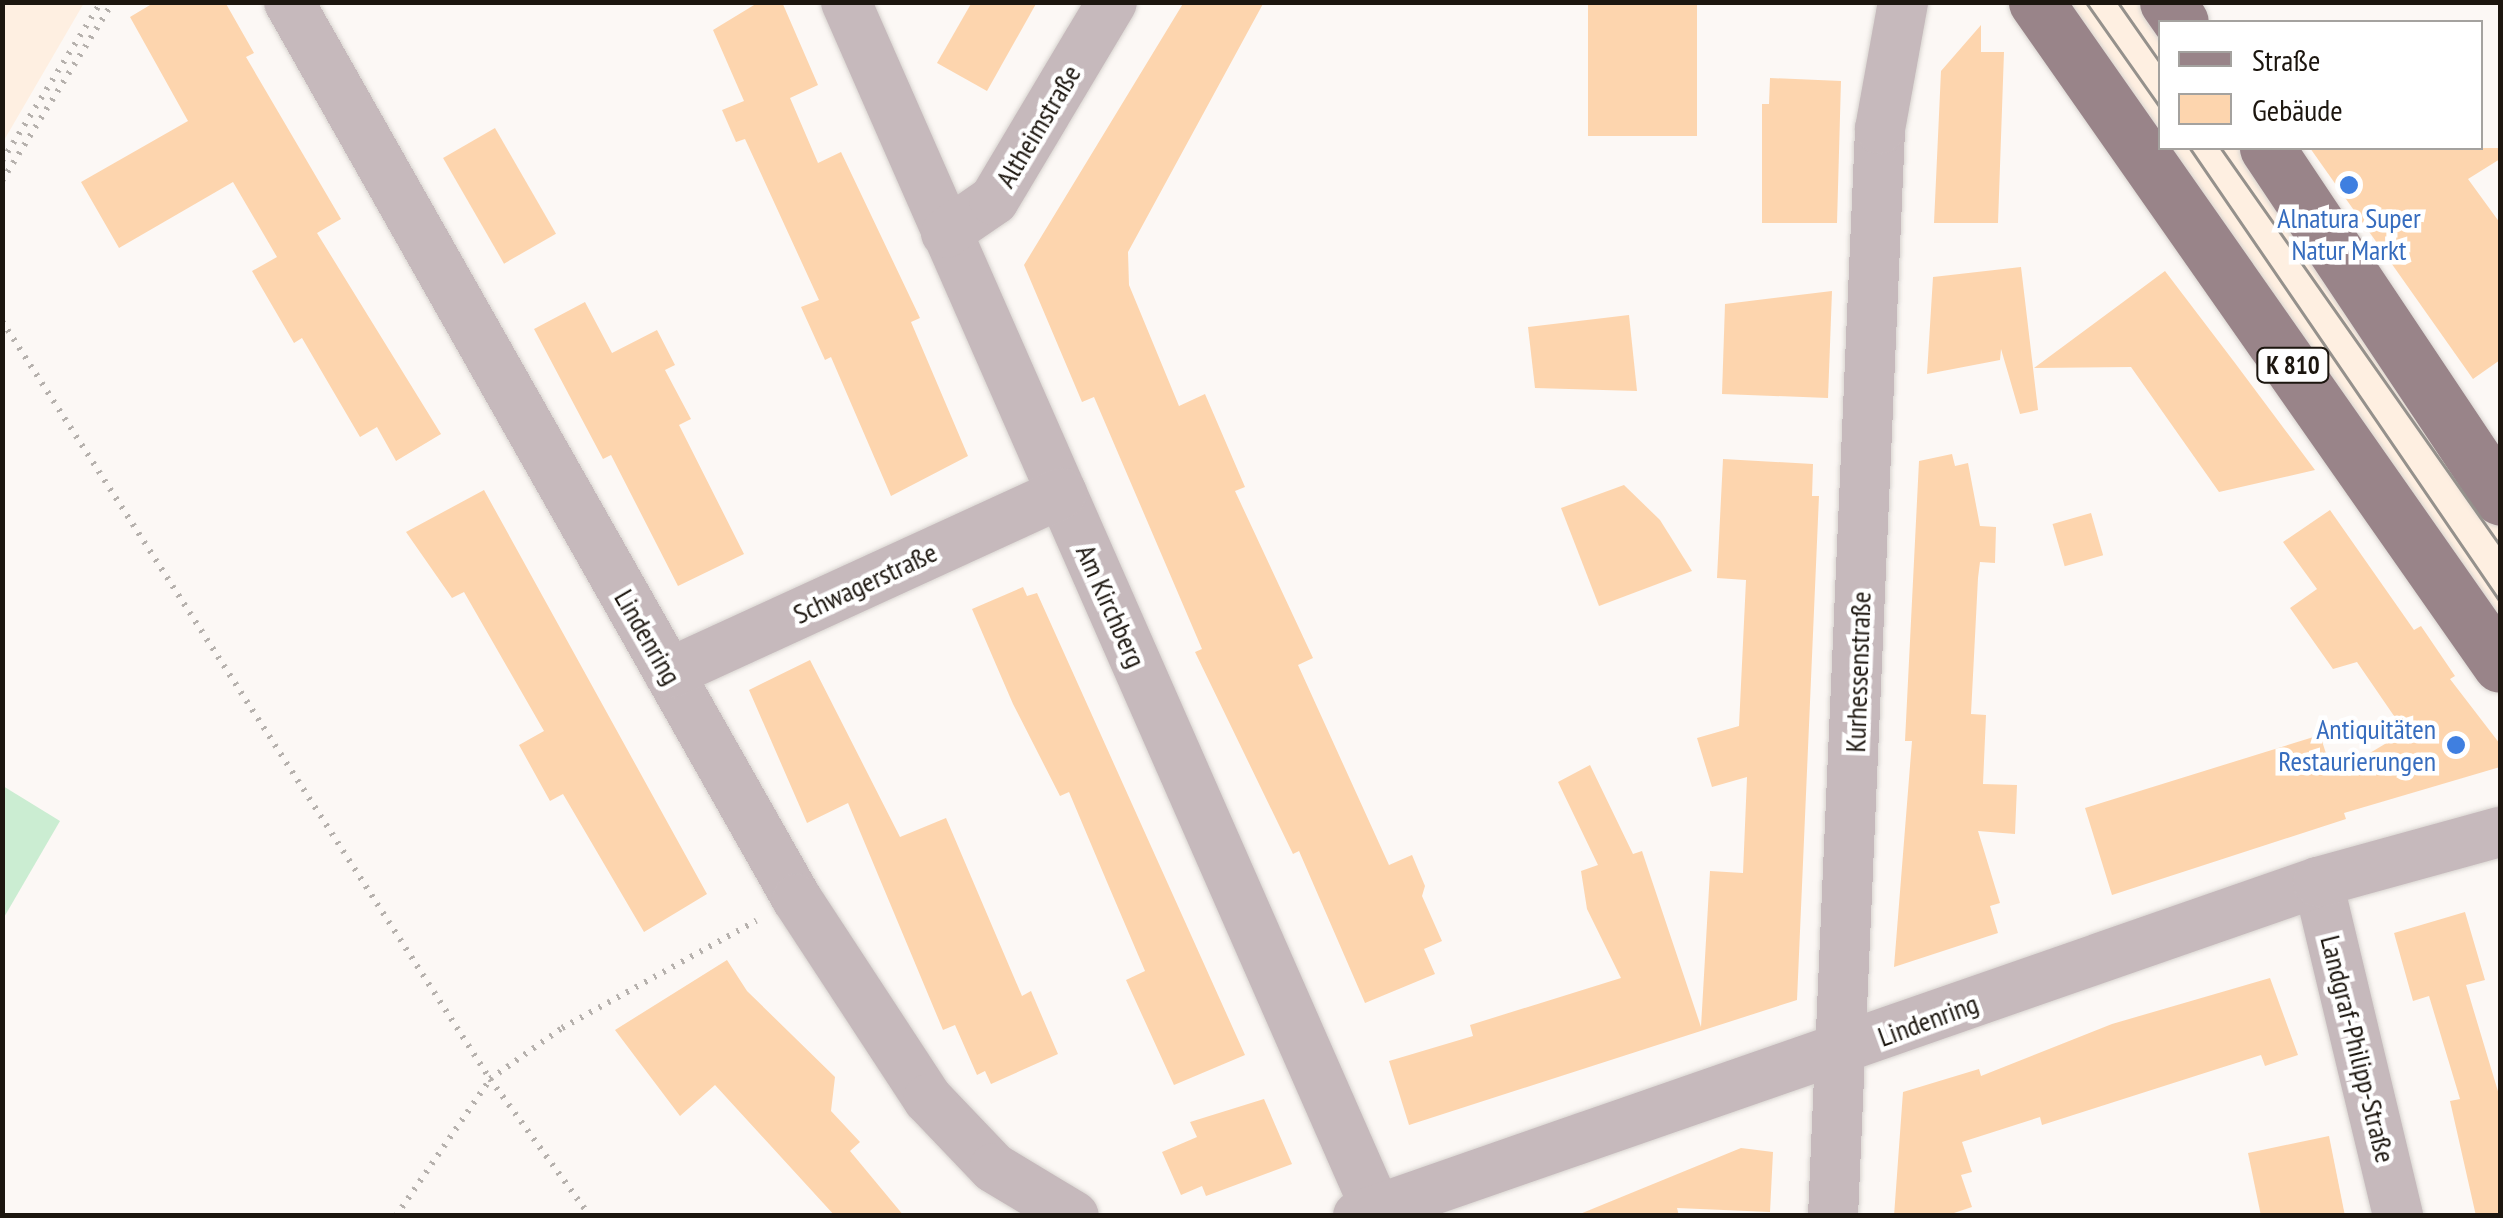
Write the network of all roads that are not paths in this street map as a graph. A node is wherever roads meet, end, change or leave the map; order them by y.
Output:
1 (289, 2) edge
2 (846, 2) edge
3 (1112, 2) edge
4 (2030, 5) edge
5 (1901, 7) edge
6 (2268, 150) edge
7 (946, 233) junction
8 (1062, 493) junction
9 (2500, 498) edge
10 (2500, 665) edge
11 (669, 673) junction
12 (2500, 832) edge
13 (2318, 882) junction
14 (1842, 1050) junction
15 (1366, 1212) edge
16 (1074, 1216) edge
17 (1834, 1216) edge
18 (2398, 1216) edge

1 - 11 street, Lindenring
2 - 7 street, Am Kirchberg
3 - 7 street, Altheimstraße
4 - 10 main road, K 810
5 - 14 street, Kurhessenstraße
6 - 9 main road
7 - 8 street, Am Kirchberg
8 - 11 street, Schwagerstraße
8 - 15 street, Am Kirchberg
11 - 16 street, Lindenring
12 - 13 street, Lindenring
13 - 14 street, Lindenring
13 - 18 street, Landgraf-Philipp-Straße
14 - 15 street, Lindenring
14 - 17 street, Kurhessenstraße

